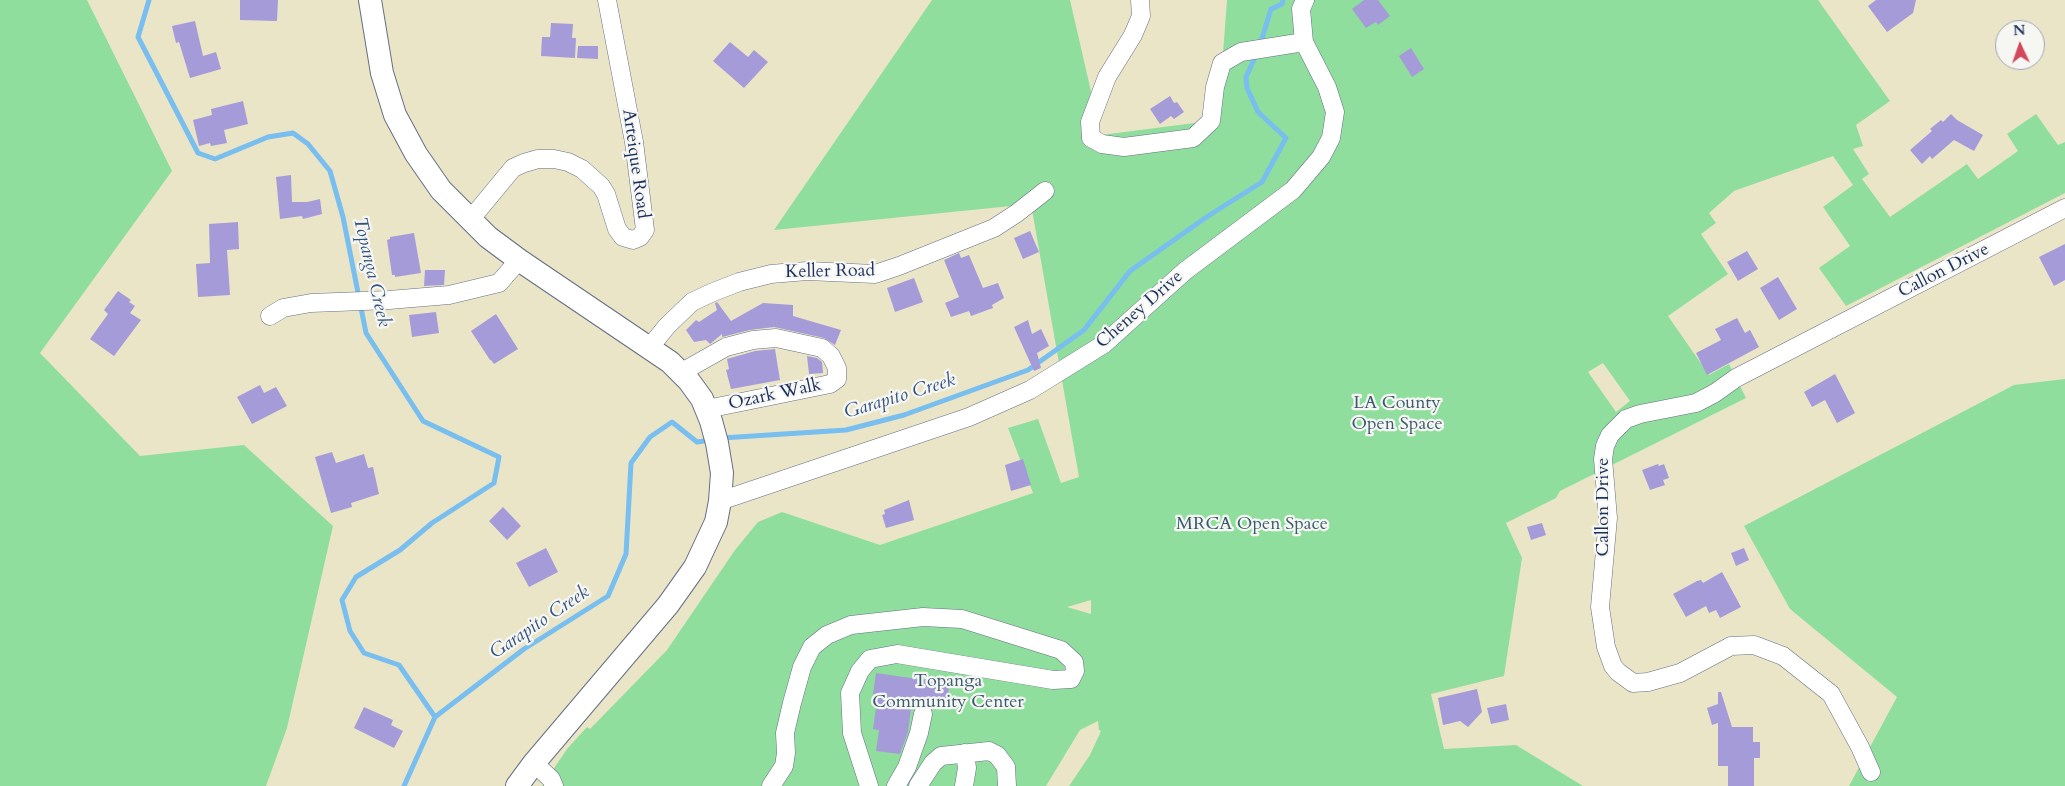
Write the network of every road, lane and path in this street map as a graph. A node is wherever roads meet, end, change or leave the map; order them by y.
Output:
1 (370, 0) edge
2 (607, 0) edge
3 (1140, 0) edge
4 (1304, 0) edge
5 (1304, 42) junction
6 (1045, 191) dead end
7 (2065, 208) edge
8 (470, 220) junction
9 (519, 260) junction
10 (270, 316) dead end
11 (650, 347) junction
12 (682, 372) junction
13 (709, 415) junction
14 (720, 501) junction
15 (922, 714) dead end
16 (965, 753) junction
17 (534, 763) junction
18 (1871, 772) dead end
19 (517, 786) edge
20 (554, 786) edge
21 (771, 786) edge
22 (869, 786) edge
23 (896, 786) edge
24 (918, 786) edge
25 (964, 786) edge
26 (1007, 786) edge

1 - 8 main road
2 - 8 street, Arteique Road
3 - 5 street
4 - 5 street, Cheney Drive
5 - 14 street, Cheney Drive
6 - 11 street, Keller Road
7 - 18 street, Callon Drive
8 - 9 main road
9 - 10 street
9 - 11 main road
11 - 12 main road
12 - 13 main road
12 - 13 street, Ozark Walk
13 - 14 main road
14 - 17 main road
15 - 23 street
16 - 24 street
16 - 25 street
16 - 26 street
17 - 19 main road
17 - 20 street
21 - 22 street

